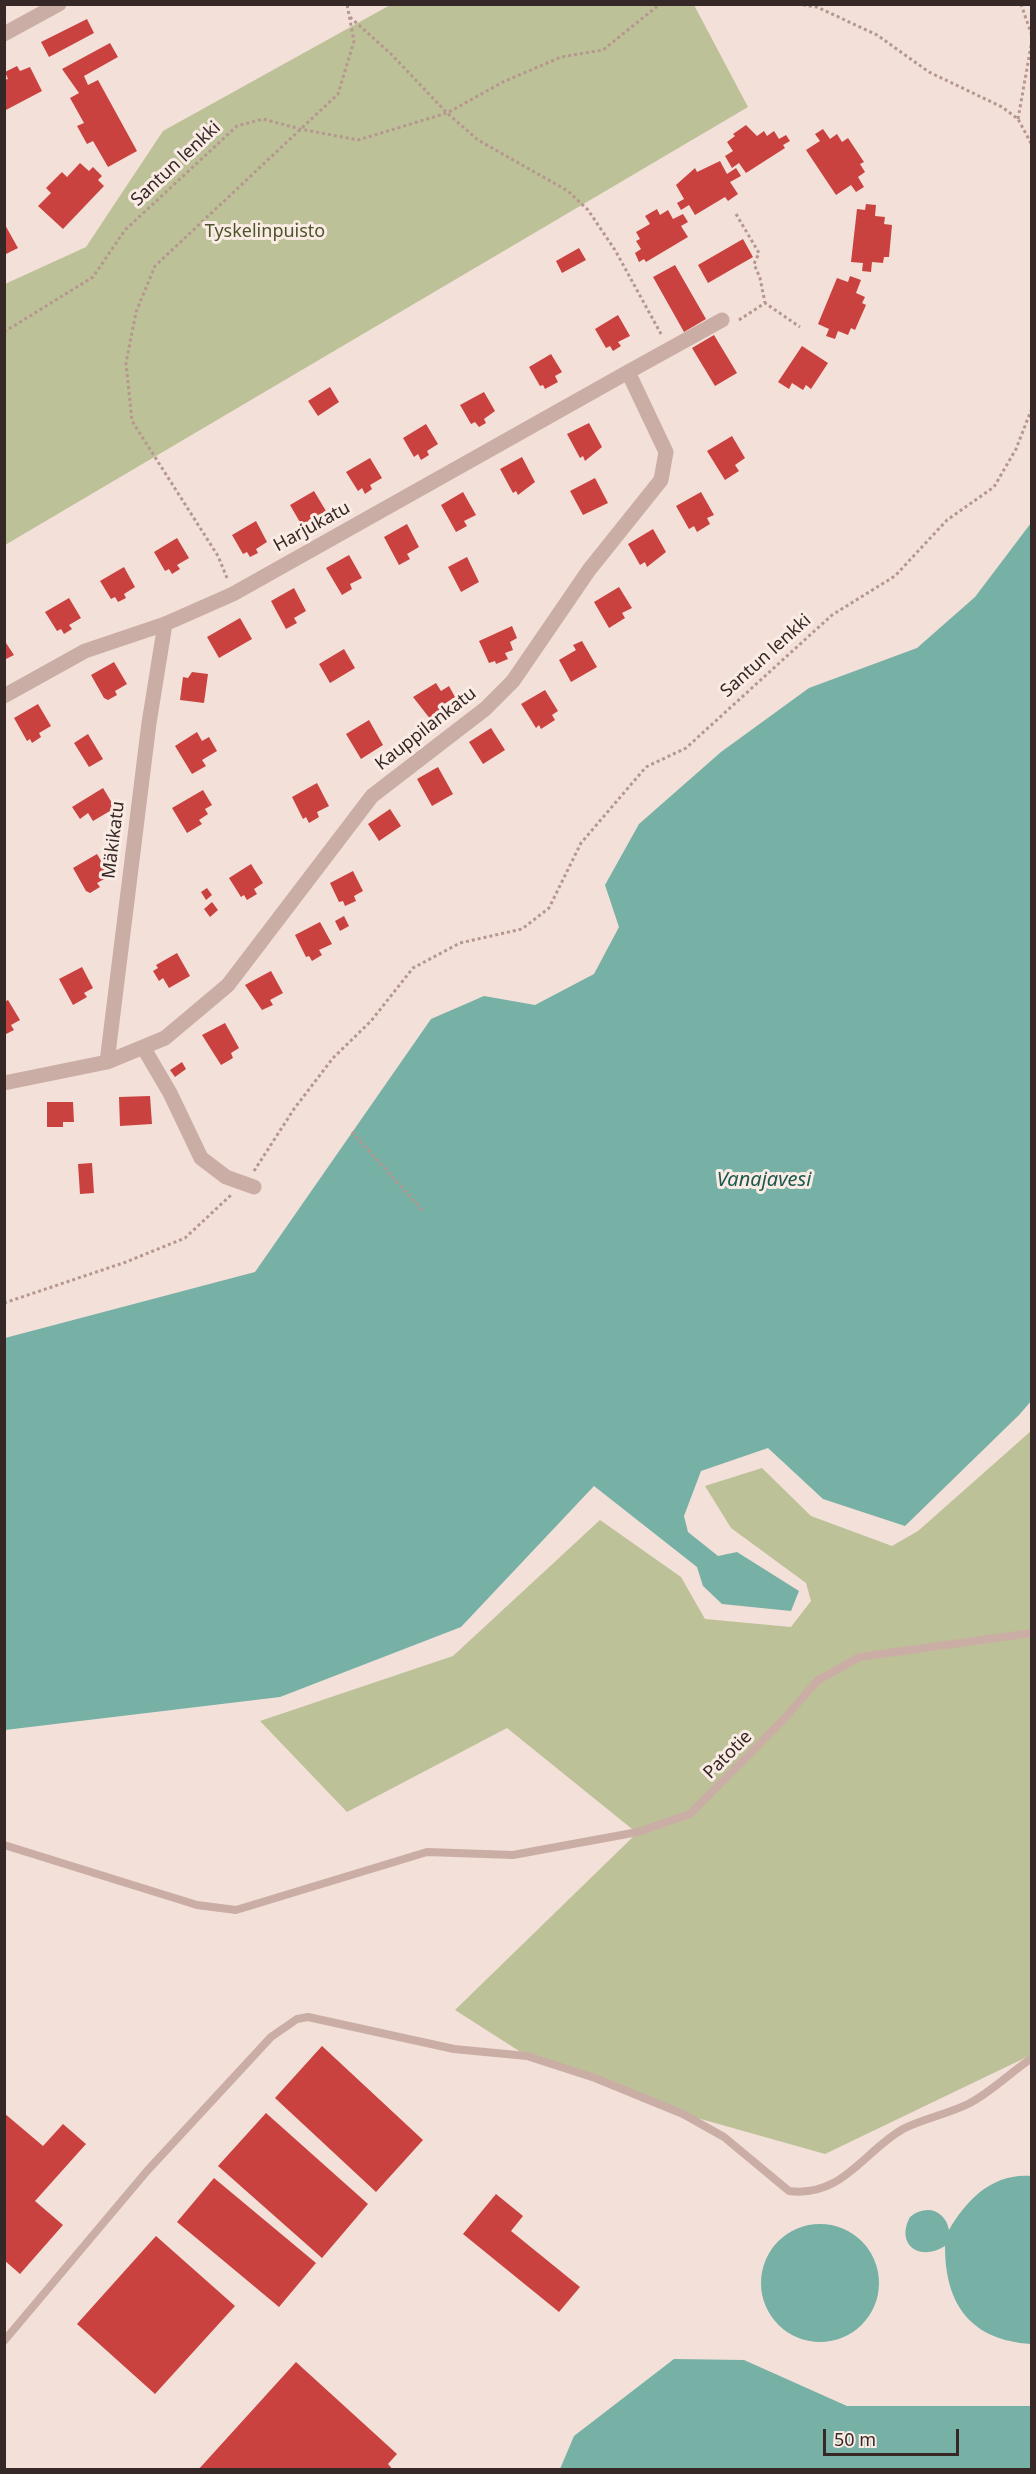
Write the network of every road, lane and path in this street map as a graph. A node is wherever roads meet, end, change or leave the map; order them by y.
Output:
1 (58, 4) edge
2 (347, 4) edge
3 (660, 4) edge
4 (797, 4) edge
5 (1021, 4) edge
6 (349, 16) junction
7 (4, 34) edge
8 (1032, 38) edge
9 (447, 113) junction
10 (1018, 119) junction
11 (300, 129) junction
12 (1032, 145) edge
13 (736, 214) dead end
14 (765, 303) junction
15 (729, 321) joint
16 (800, 327) dead end
17 (4, 332) edge
18 (670, 349) junction
19 (628, 372) junction
20 (1031, 409) edge
21 (233, 594) junction
22 (165, 624) junction
23 (4, 696) edge
24 (143, 1047) junction
25 (107, 1062) junction
26 (4, 1083) edge
27 (352, 1132) dead end
28 (249, 1185) junction
29 (423, 1211) dead end
30 (4, 1303) edge
31 (1032, 1633) edge
32 (4, 1845) edge
33 (1032, 2058) edge
34 (4, 2341) edge

1 - 7 street
2 - 6 path
3 - 9 path, Santun lenkki
4 - 10 path
5 - 8 path
6 - 9 path
6 - 11 path
8 - 10 path
9 - 11 path, Santun lenkki
9 - 18 path
10 - 12 path
11 - 17 path, Santun lenkki
11 - 21 path
13 - 14 path
14 - 15 path
14 - 16 path
15 - 18 street
18 - 19 street
19 - 21 street, Harjukatu
19 - 24 street, Kauppilankatu
20 - 28 path, Santun lenkki
21 - 22 street, Harjukatu
22 - 23 street, Harjukatu
22 - 25 street, Mäkikatu
24 - 25 street, Kauppilankatu
24 - 28 street
25 - 26 street, Kauppilankatu
27 - 29 path
28 - 30 path
31 - 32 lane, Patotie
33 - 34 lane

